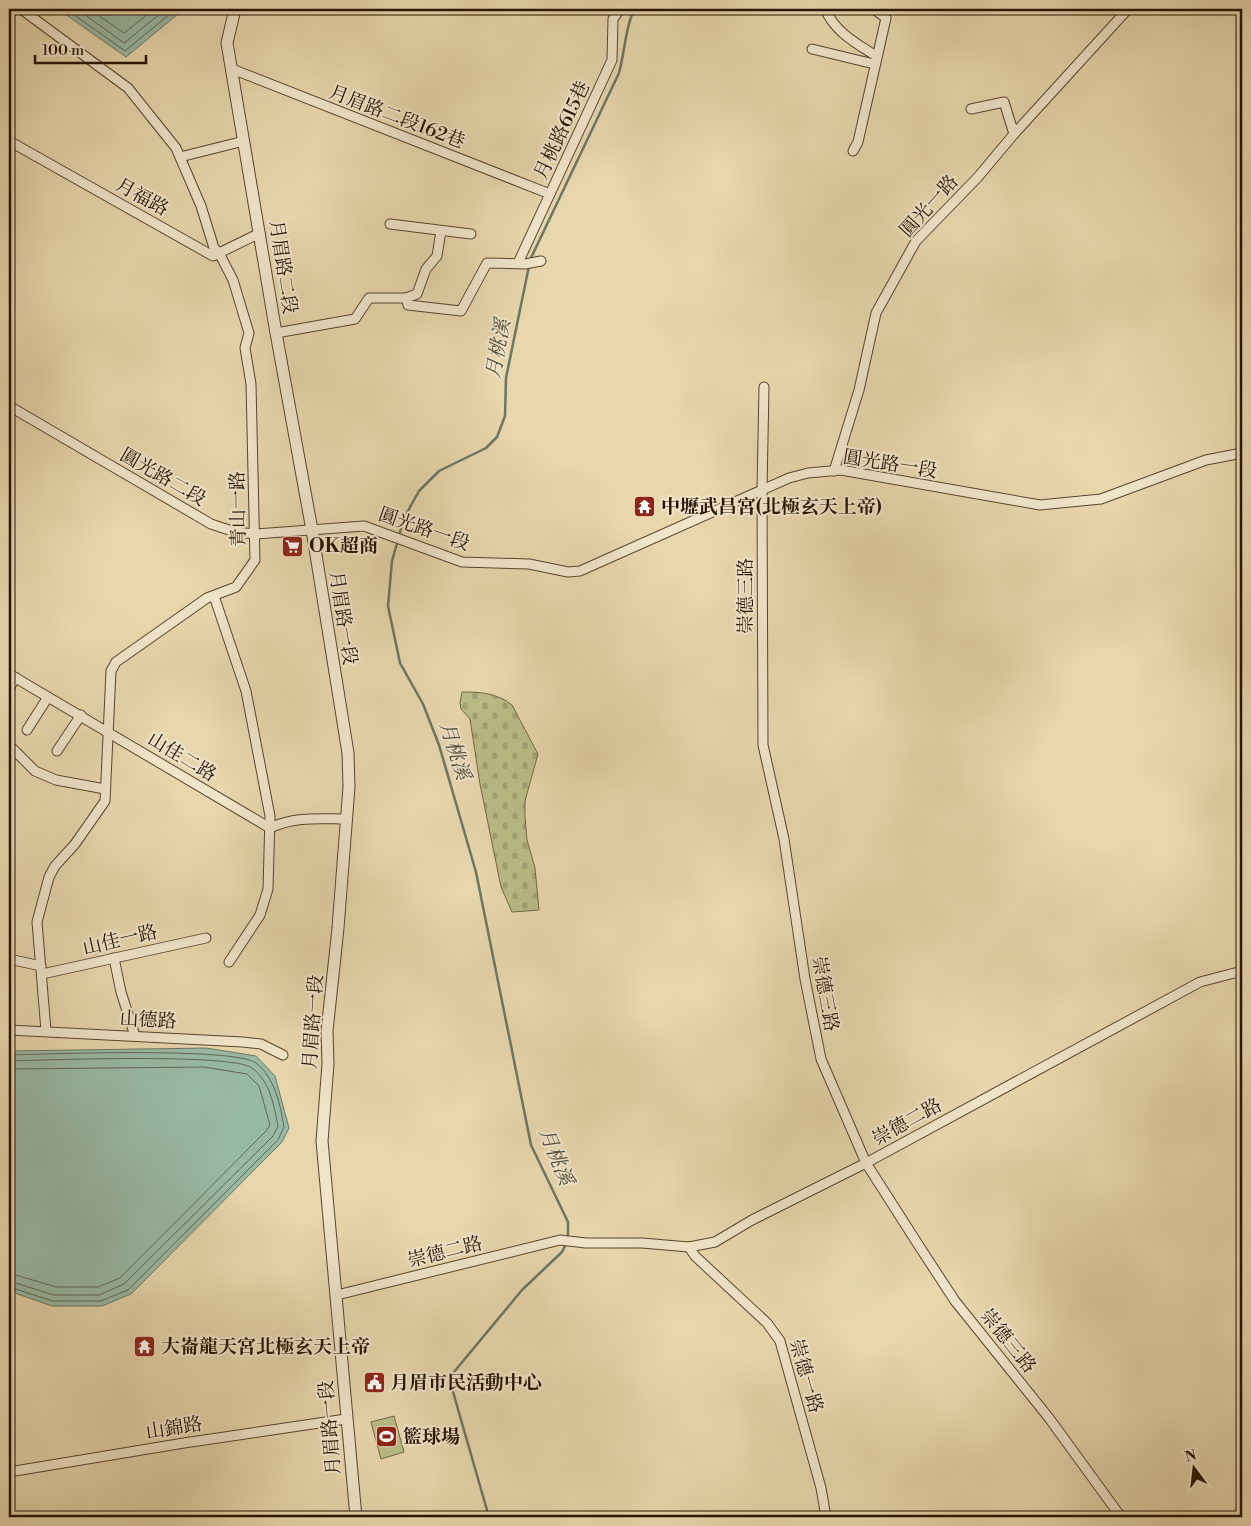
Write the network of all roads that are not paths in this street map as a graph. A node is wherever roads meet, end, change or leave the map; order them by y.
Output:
1 (21, 9) edge
2 (235, 9) edge
3 (620, 9) edge
4 (825, 9) edge
5 (874, 9) edge
6 (1128, 9) edge
7 (812, 49) dead end
8 (875, 60) junction
9 (232, 69) junction
10 (971, 110) dead end
11 (1014, 134) junction
12 (9, 141) edge
13 (244, 141) junction
14 (854, 151) dead end
15 (180, 157) junction
16 (550, 194) junction
17 (390, 224) dead end
18 (441, 231) junction
19 (260, 233) junction
20 (471, 234) dead end
21 (219, 253) junction
22 (541, 261) dead end
23 (522, 264) junction
24 (406, 298) junction
25 (276, 333) junction
26 (764, 387) dead end
27 (9, 406) edge
28 (1242, 453) edge
29 (834, 470) junction
30 (762, 490) junction
31 (312, 530) junction
32 (256, 534) junction
33 (214, 596) junction
34 (12, 675) edge
35 (9, 690) edge
36 (48, 697) junction
37 (80, 716) junction
38 (27, 730) dead end
39 (110, 732) junction
40 (9, 745) edge
41 (57, 751) dead end
42 (105, 789) junction
43 (347, 819) junction
44 (270, 828) junction
45 (206, 938) dead end
46 (114, 958) junction
47 (9, 959) edge
48 (230, 962) dead end
49 (41, 970) junction
50 (1242, 971) edge
51 (9, 1030) edge
52 (46, 1031) junction
53 (136, 1036) junction
54 (284, 1055) dead end
55 (866, 1163) junction
56 (689, 1247) junction
57 (336, 1294) junction
58 (346, 1419) junction
59 (9, 1472) edge
60 (356, 1517) edge
61 (826, 1517) edge
62 (1121, 1517) edge

1 - 15 street, 青山一路
2 - 9 street, 月眉路二段
3 - 16 street, 月桃路615巷
4 - 8 street
5 - 8 street
6 - 11 street, 圓光一路
7 - 8 street
8 - 14 street
9 - 13 street, 月眉路二段
9 - 16 street, 月眉路二段162巷
10 - 11 street
11 - 29 street, 圓光一路
12 - 21 street, 月福路
13 - 15 street
13 - 19 street, 月眉路二段
15 - 21 street, 青山一路
16 - 23 street, 月桃路615巷
17 - 18 street
18 - 20 street
18 - 24 street
19 - 21 street
19 - 25 street, 月眉路二段
21 - 32 street, 青山一路
22 - 23 street
23 - 24 street
24 - 25 street
25 - 31 street, 月眉路二段
26 - 30 street, 崇德三路
27 - 32 street, 圓光路二段
28 - 29 street, 圓光路一段
29 - 30 street, 圓光路一段
30 - 31 street, 圓光路一段
30 - 55 street, 崇德三路
31 - 32 street, 圓光路二段
31 - 43 street, 月眉路一段
32 - 33 street, 青山一路
33 - 39 street, 青山一路
33 - 44 street
34 - 35 street
34 - 36 street, 山佳二路
36 - 37 street, 山佳二路
36 - 38 street
37 - 39 street, 山佳二路
37 - 41 street
39 - 42 street, 青山一路
39 - 44 street, 山佳二路
40 - 42 street
42 - 49 street, 青山一路
43 - 44 street
43 - 57 street, 月眉路一段
44 - 48 street
45 - 46 street, 山佳一路
46 - 49 street, 山佳一路
46 - 53 street
47 - 49 street, 山佳一路
49 - 52 street, 青山一路
50 - 55 street, 崇德二路
51 - 52 street, 山德路
52 - 53 street, 山德路
53 - 54 street, 山德路
55 - 56 street, 崇德二路
55 - 62 street, 崇德三路
56 - 57 street, 崇德二路
56 - 61 street, 崇德一路
57 - 58 street, 月眉路一段
58 - 59 street, 山錦路
58 - 60 street, 月眉路一段

